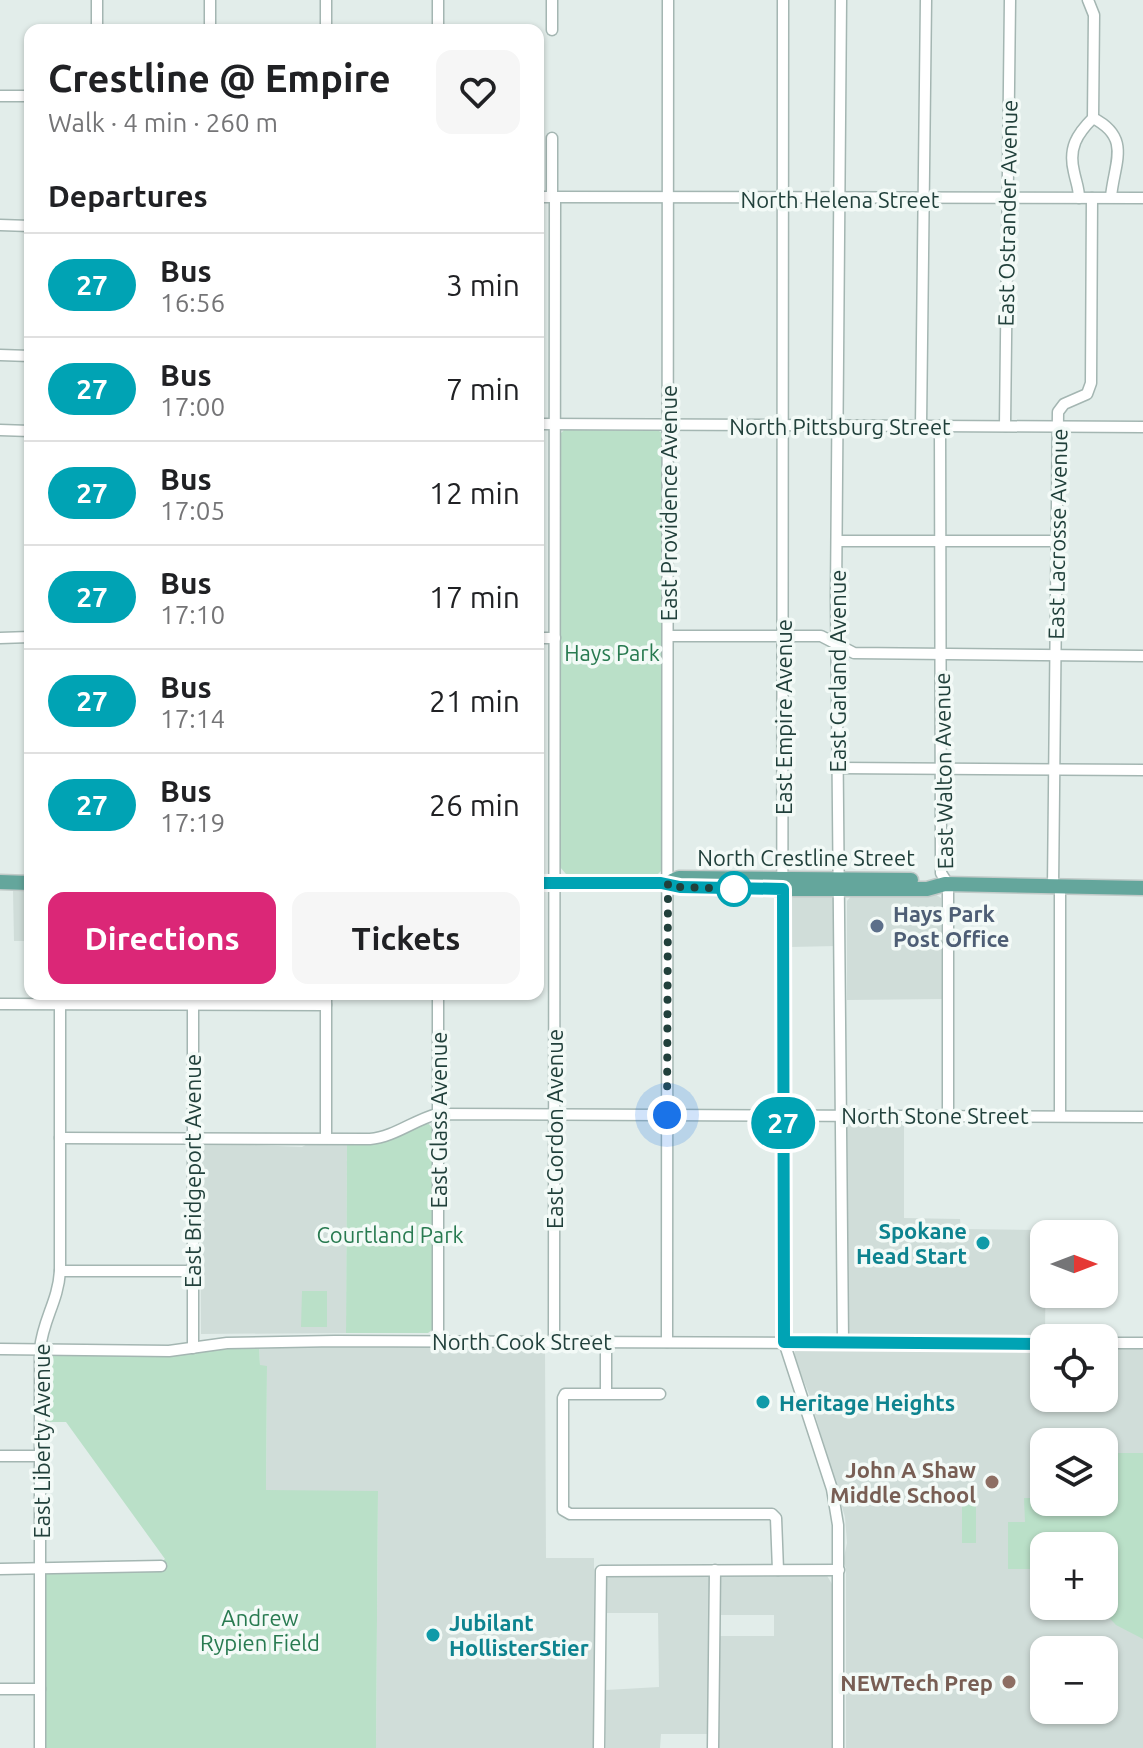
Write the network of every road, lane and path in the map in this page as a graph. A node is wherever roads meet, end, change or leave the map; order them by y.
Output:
1 (97, 0) edge
2 (210, 0) edge
3 (326, 0) edge
4 (438, 0) edge
5 (552, 0) edge
6 (668, 0) edge
7 (783, 0) edge
8 (841, 0) edge
9 (926, 0) edge
10 (1010, 0) edge
11 (1088, 0) edge
12 (97, 24) edge
13 (210, 24) edge
14 (326, 24) edge
15 (438, 24) edge
16 (552, 30) dead end
17 (0, 96) edge
18 (24, 96) edge
19 (1093, 118) junction
20 (552, 138) dead end
21 (544, 197) edge
22 (554, 197) junction
23 (1111, 197) junction
24 (1079, 198) junction
25 (1092, 198) junction
26 (1143, 198) edge
27 (668, 199) junction
28 (783, 199) junction
29 (840, 199) junction
30 (922, 199) junction
31 (1007, 199) junction
32 (0, 225) edge
33 (24, 226) edge
34 (0, 355) edge
35 (24, 356) edge
36 (544, 424) edge
37 (554, 424) junction
38 (669, 425) junction
39 (783, 426) junction
40 (837, 426) junction
41 (921, 426) junction
42 (940, 426) junction
43 (1005, 426) junction
44 (1058, 426) junction
45 (1143, 427) edge
46 (0, 430) edge
47 (24, 431) edge
48 (837, 541) junction
49 (1057, 541) junction
50 (940, 542) junction
51 (668, 636) junction
52 (783, 636) junction
53 (24, 637) edge
54 (0, 638) edge
55 (544, 638) edge
56 (555, 638) junction
57 (837, 645) junction
58 (940, 655) junction
59 (1055, 655) junction
60 (1143, 656) edge
61 (838, 768) junction
62 (941, 768) junction
63 (1054, 769) junction
64 (1143, 770) edge
65 (0, 882) edge
66 (554, 882) junction
67 (24, 883) edge
68 (544, 883) edge
69 (668, 883) junction
70 (783, 883) junction
71 (839, 884) junction
72 (946, 884) junction
73 (1056, 887) junction
74 (1143, 888) edge
75 (48, 1000) edge
76 (60, 1000) edge
77 (193, 1000) edge
78 (326, 1000) edge
79 (438, 1000) edge
80 (0, 1004) edge
81 (437, 1114) junction
82 (554, 1114) junction
83 (783, 1114) junction
84 (667, 1115) junction
85 (841, 1115) junction
86 (948, 1115) junction
87 (1060, 1116) junction
88 (1143, 1117) edge
89 (60, 1138) junction
90 (193, 1138) junction
91 (326, 1138) junction
92 (60, 1271) junction
93 (193, 1271) junction
94 (438, 1341) junction
95 (554, 1341) junction
96 (606, 1342) junction
97 (667, 1342) junction
98 (784, 1342) junction
99 (843, 1342) junction
100 (1118, 1343) edge
101 (1143, 1343) edge
102 (1030, 1344) edge
103 (193, 1348) junction
104 (0, 1349) edge
105 (40, 1349) junction
106 (606, 1393) junction
107 (660, 1394) dead end
108 (0, 1456) edge
109 (39, 1456) junction
110 (161, 1566) dead end
111 (40, 1568) junction
112 (0, 1569) edge
113 (715, 1570) junction
114 (778, 1570) junction
115 (839, 1570) junction
116 (0, 1689) edge
117 (40, 1689) junction
118 (40, 1748) edge
119 (599, 1748) edge
120 (713, 1748) edge
121 (838, 1748) edge

1 - 12 street
2 - 13 street
3 - 14 street
4 - 15 street
5 - 16 street
6 - 27 street, East Providence Avenue
7 - 28 street, East Empire Avenue
8 - 29 street, East Garland Avenue
9 - 30 street
10 - 31 street, East Ostrander Avenue
11 - 19 street
17 - 18 street
19 - 23 street
19 - 24 street
20 - 22 street, East Gordon Avenue
21 - 22 street, North Helena Street
22 - 27 street, North Helena Street
22 - 37 street, East Gordon Avenue
23 - 25 street, North Helena Street
23 - 26 street, North Helena Street
24 - 25 street, North Helena Street
24 - 31 street, North Helena Street
25 - 44 street, East Lacrosse Avenue
27 - 28 street, North Helena Street
27 - 38 street, East Providence Avenue
28 - 29 street, North Helena Street
28 - 39 street, East Empire Avenue
29 - 30 street, North Helena Street
29 - 40 street, East Garland Avenue
30 - 31 street, North Helena Street
30 - 41 street
31 - 43 street, East Ostrander Avenue
32 - 33 street
34 - 35 street
36 - 37 street, North Pittsburg Street
37 - 38 street, North Pittsburg Street
37 - 56 street, East Gordon Avenue
38 - 39 street, North Pittsburg Street
38 - 51 street, East Providence Avenue
39 - 40 street, North Pittsburg Street
39 - 52 street, East Empire Avenue
40 - 41 street, North Pittsburg Street
40 - 48 street, East Garland Avenue
41 - 42 street, North Pittsburg Street
42 - 43 street, North Pittsburg Street
42 - 50 street, East Walton Avenue
43 - 44 street, North Pittsburg Street
44 - 45 street, North Pittsburg Street
44 - 49 street, East Lacrosse Avenue
46 - 47 street
48 - 50 street
48 - 57 street, East Garland Avenue
49 - 50 street
49 - 59 street, East Lacrosse Avenue
50 - 58 street, East Walton Avenue
51 - 52 street
51 - 69 street, East Providence Avenue
52 - 57 street
52 - 70 street, East Empire Avenue
53 - 54 street
55 - 56 street
56 - 66 street, East Gordon Avenue
57 - 58 street
57 - 61 street, East Garland Avenue
58 - 59 street
58 - 62 street, East Walton Avenue
59 - 60 street
59 - 63 street, East Lacrosse Avenue
61 - 62 street
61 - 71 street, East Garland Avenue
62 - 63 street
62 - 72 street, East Walton Avenue
63 - 64 street
63 - 73 street, East Lacrosse Avenue
65 - 67 main road
66 - 68 main road, North Crestline Street
66 - 69 main road, North Crestline Street
66 - 82 street, East Gordon Avenue
69 - 70 main road, North Crestline Street
69 - 84 street, East Providence Avenue
70 - 71 main road, North Crestline Street
70 - 83 street, East Empire Avenue
71 - 72 main road, North Crestline Street
71 - 85 street, East Garland Avenue
72 - 73 main road, North Crestline Street
72 - 86 street, East Walton Avenue
73 - 74 main road, North Crestline Street
73 - 87 street, East Lacrosse Avenue
75 - 80 street
76 - 89 street, East Liberty Avenue
77 - 90 street, East Bridgeport Avenue
78 - 91 street
79 - 81 street, East Glass Avenue
81 - 82 street, North Stone Street
81 - 91 street, North Stone Street
81 - 94 street, East Glass Avenue
82 - 84 street, North Stone Street
82 - 95 street, East Gordon Avenue
83 - 84 street, North Stone Street
83 - 85 street, North Stone Street
83 - 98 street, East Empire Avenue
84 - 97 street, East Providence Avenue
85 - 86 street, North Stone Street
85 - 99 street, East Garland Avenue
86 - 87 street, North Stone Street
87 - 88 street, North Stone Street
89 - 90 street, North Stone Street
89 - 92 street, East Liberty Avenue
90 - 91 street, North Stone Street
90 - 93 street, East Bridgeport Avenue
92 - 93 street
92 - 105 street, East Liberty Avenue
93 - 103 street, East Bridgeport Avenue
94 - 95 street, North Cook Street
94 - 103 street, North Cook Street
95 - 96 street, North Cook Street
96 - 97 street, North Cook Street
96 - 106 street
97 - 98 street, North Cook Street
98 - 99 street, North Cook Street
98 - 115 street, East Empire Avenue
99 - 102 street, North Cook Street
100 - 101 street
103 - 105 street, North Cook Street
104 - 105 street, North Cook Street
105 - 109 street, East Liberty Avenue
106 - 107 street
106 - 114 street
108 - 109 street
109 - 111 street, East Liberty Avenue
110 - 111 street
111 - 112 street
111 - 117 street, East Liberty Avenue
113 - 114 street
113 - 119 street
113 - 120 street
114 - 115 street
115 - 121 street
116 - 117 street
117 - 118 street, East Liberty Avenue

